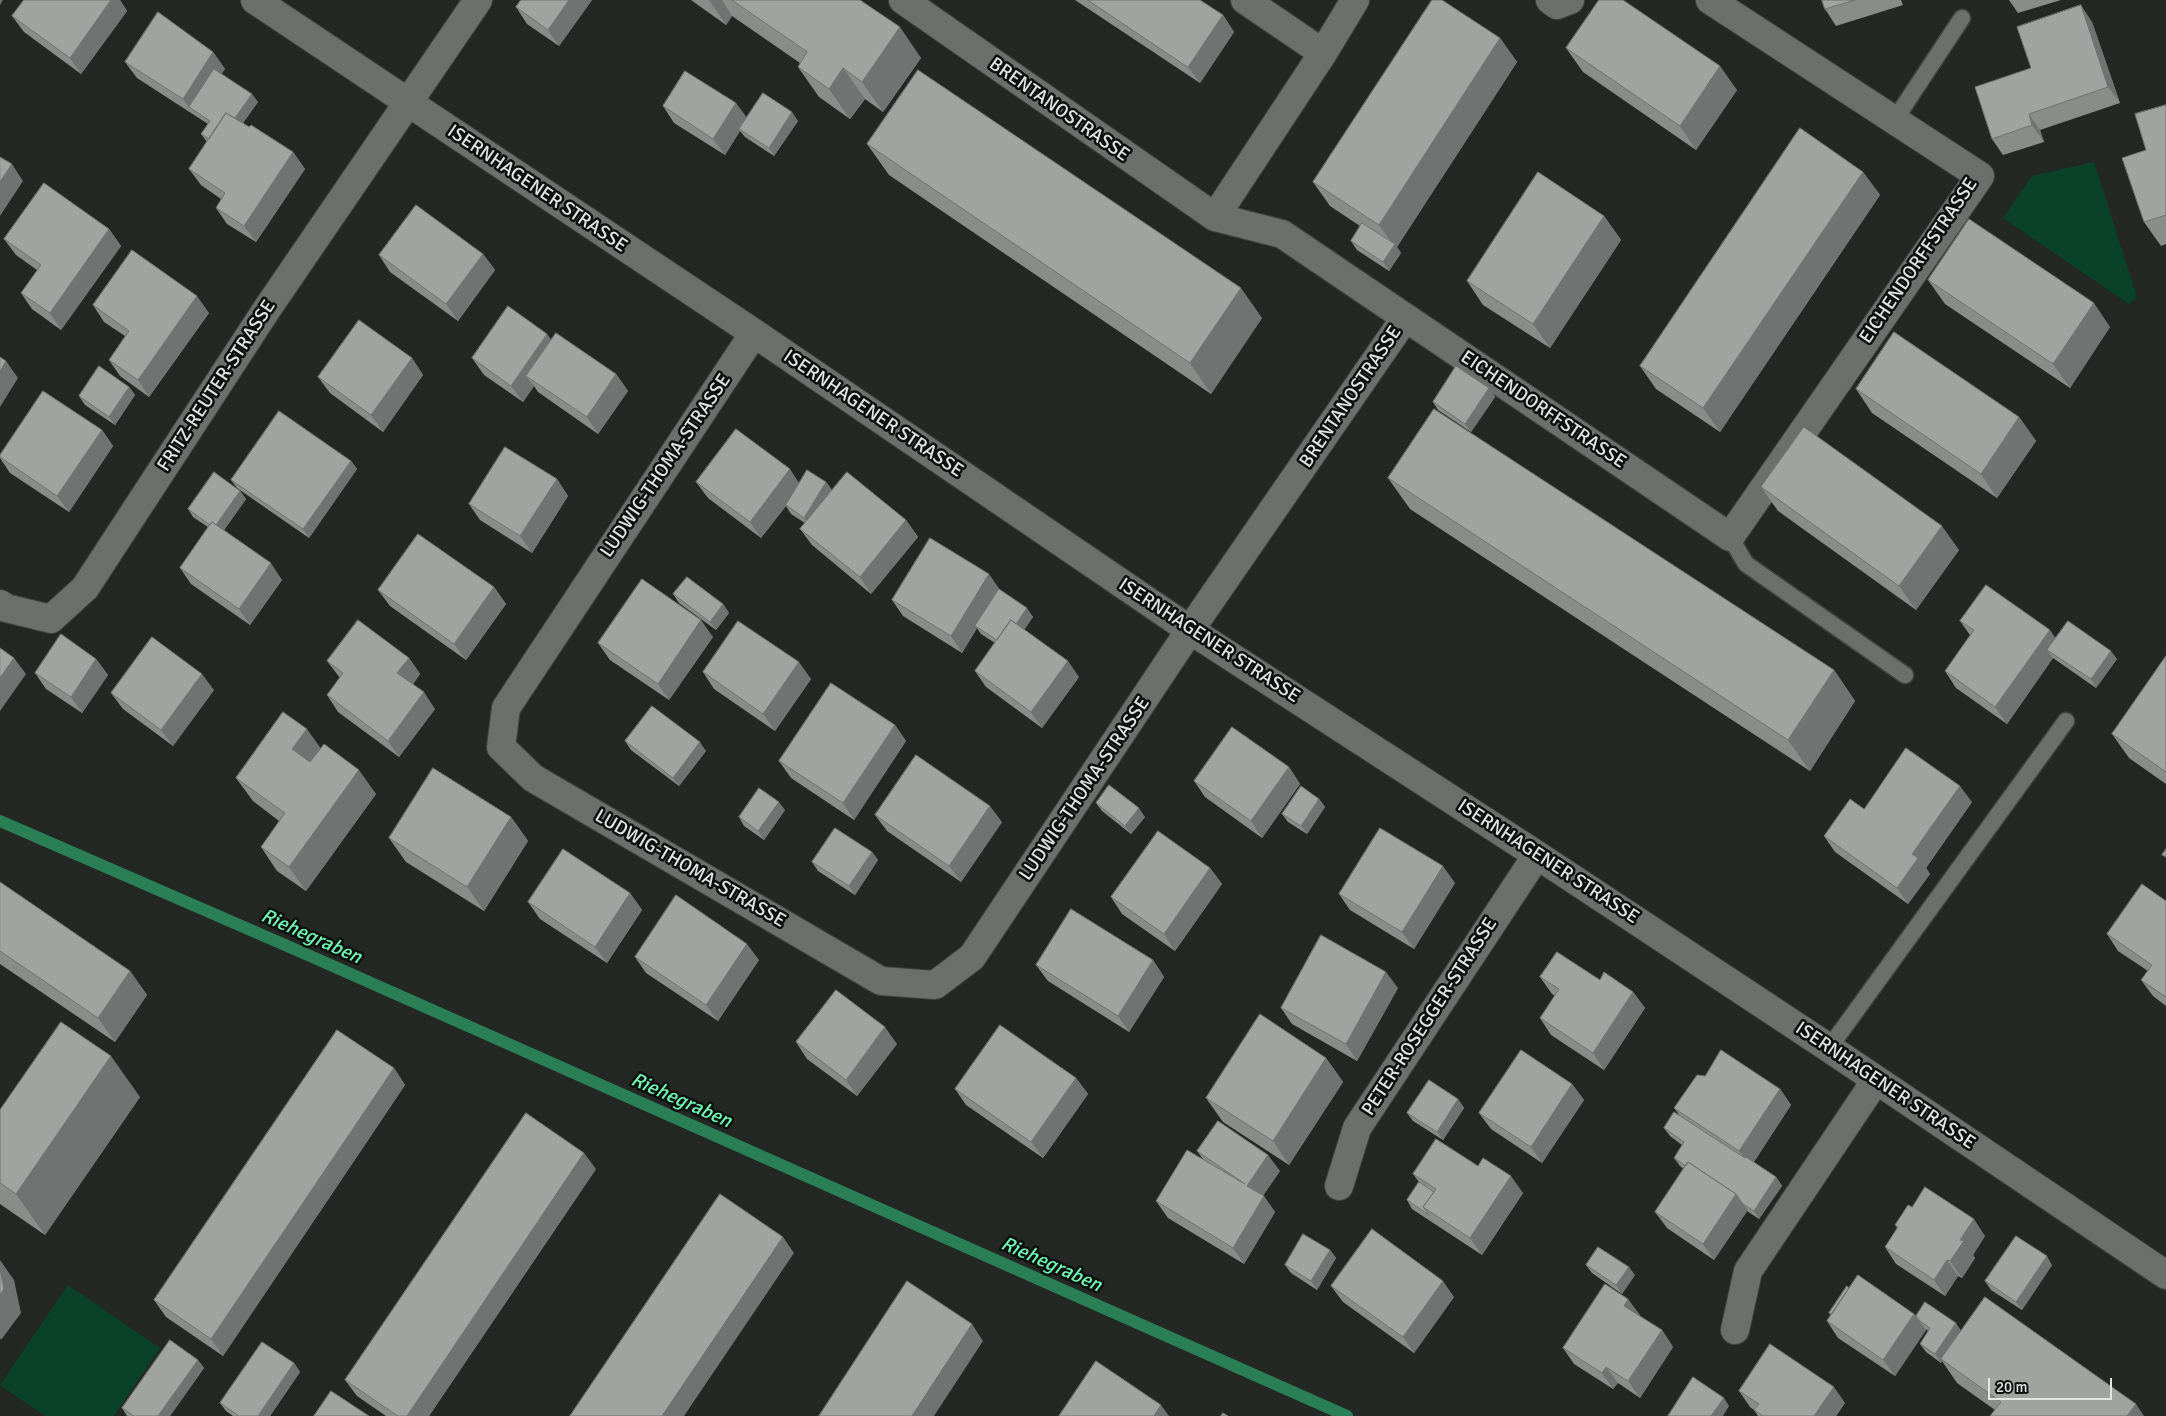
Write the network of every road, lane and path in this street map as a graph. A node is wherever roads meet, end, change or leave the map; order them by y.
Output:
1 (255, 0) edge
2 (478, 0) edge
3 (903, 0) edge
4 (1245, 0) edge
5 (1355, 0) edge
6 (1550, 0) edge
7 (1570, 0) edge
8 (1710, 0) edge
9 (1962, 18) dead end
10 (1323, 53) junction
11 (408, 103) junction
12 (1894, 121) junction
13 (1215, 218) junction
14 (1405, 318) junction
15 (754, 333) junction
16 (1730, 537) junction
17 (0, 604) edge
18 (1190, 630) junction
19 (1905, 675) dead end
20 (2066, 721) dead end
21 (1537, 855) junction
22 (1829, 1048) junction
23 (1876, 1080) junction
24 (1339, 1186) dead end
25 (2166, 1275) edge
26 (1735, 1330) dead end

1 - 11 street, ISERNHAGENER STRASSE
2 - 11 street
3 - 13 street, BRENTANOSTRASSE
4 - 10 street
5 - 10 street
6 - 7 street
8 - 12 street, EICHENDORFFSTRASSE
9 - 12 lane
10 - 13 street
11 - 15 street, ISERNHAGENER STRASSE
11 - 17 street, FRITZ-REUTER-STRASSE
12 - 16 street, EICHENDORFFSTRASSE
13 - 14 street, BRENTANOSTRASSE
14 - 16 street, EICHENDORFFSTRASSE
14 - 18 street, BRENTANOSTRASSE
15 - 18 street, ISERNHAGENER STRASSE
15 - 18 street, LUDWIG-THOMA-STRASSE
16 - 19 lane, EICHENDORFFSTRASSE
18 - 21 street, ISERNHAGENER STRASSE
20 - 22 lane
21 - 22 street, ISERNHAGENER STRASSE
21 - 24 street, PETER-ROSEGGER-STRASSE
22 - 23 street, ISERNHAGENER STRASSE
23 - 25 street, ISERNHAGENER STRASSE
23 - 26 street

